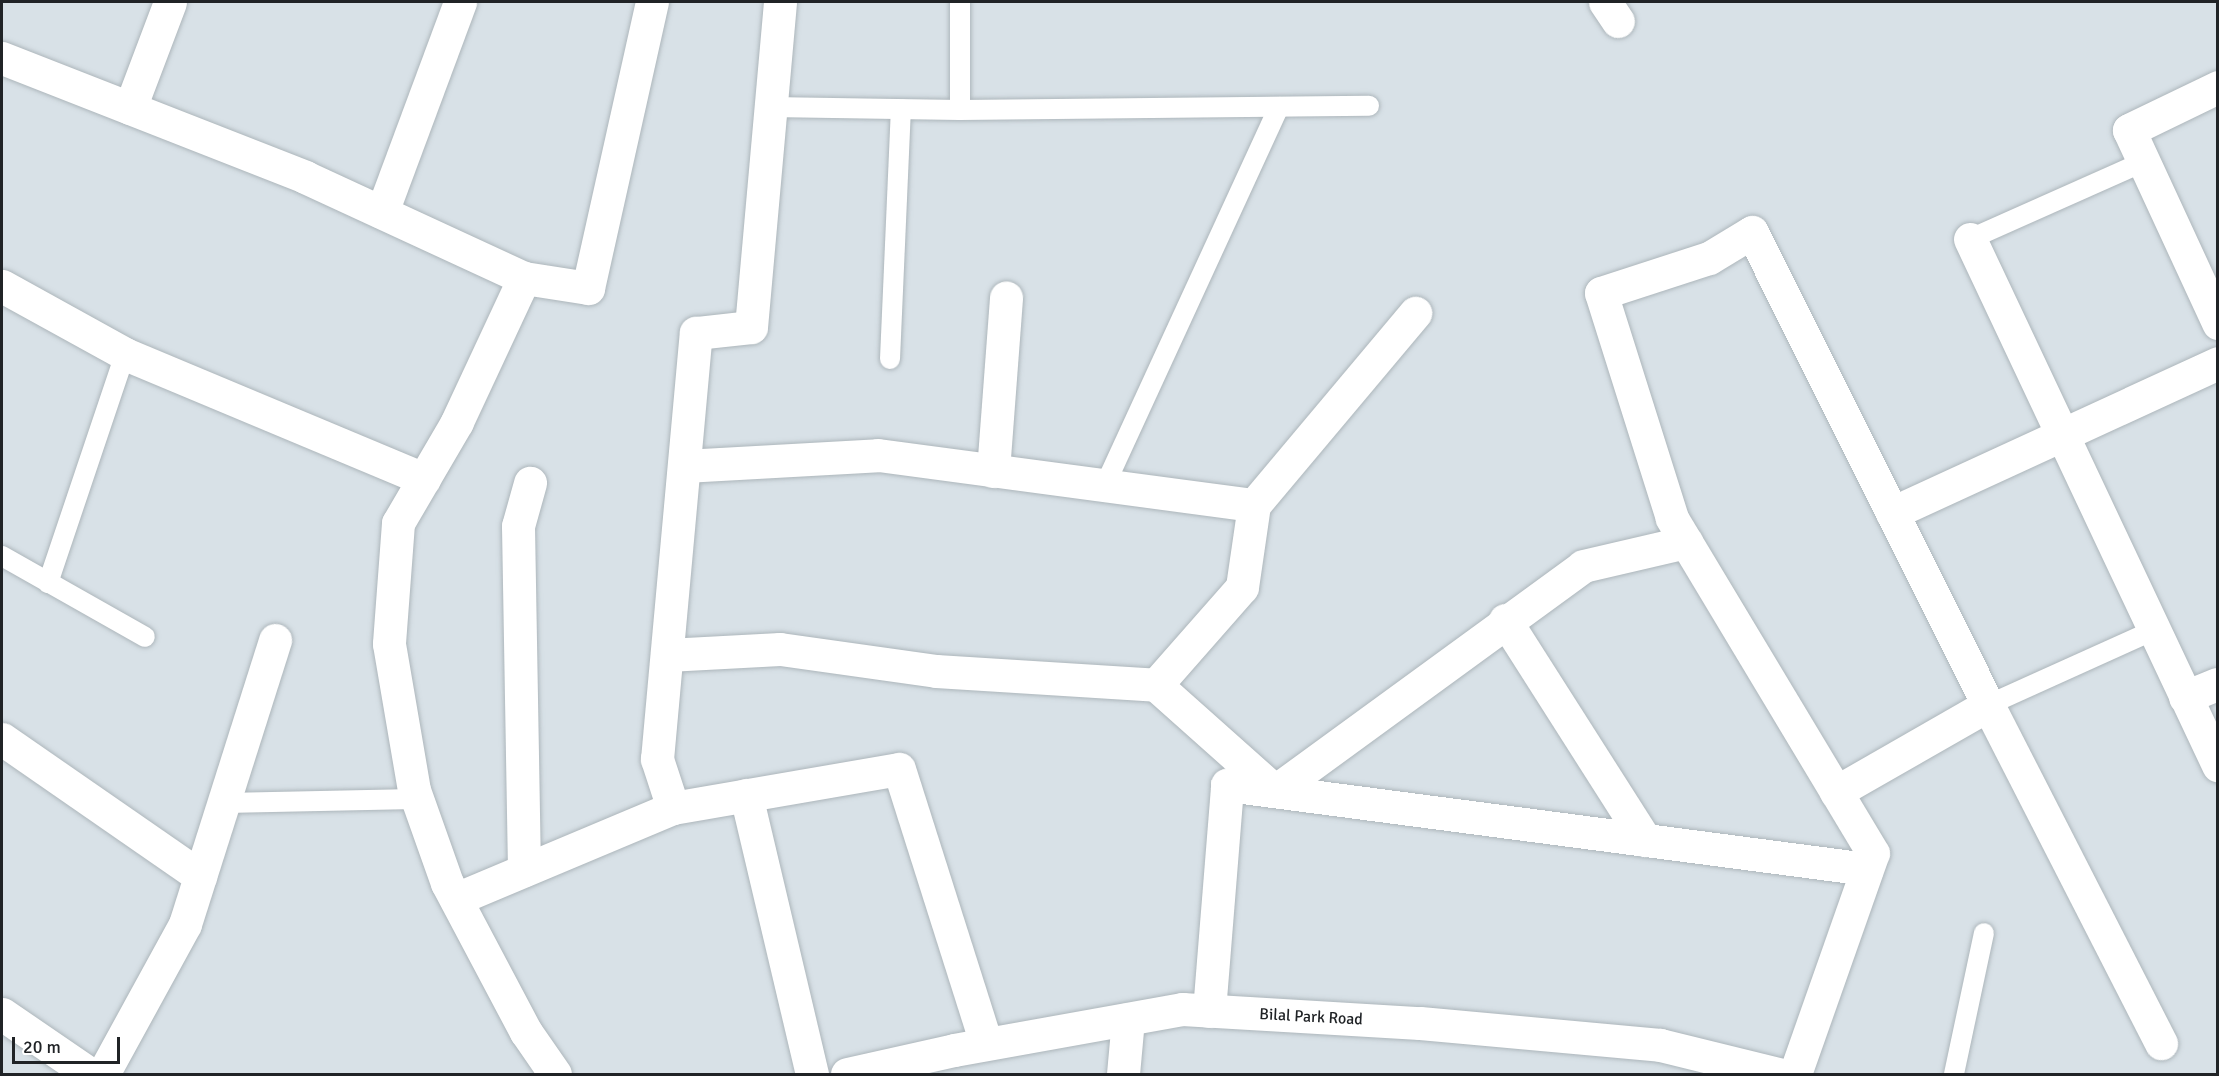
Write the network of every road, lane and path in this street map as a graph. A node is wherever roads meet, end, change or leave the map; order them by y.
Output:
1 (170, 2) edge
2 (460, 2) edge
3 (652, 2) edge
4 (780, 2) edge
5 (960, 2) edge
6 (2, 58) edge
7 (2217, 87) edge
8 (1368, 106) dead end
9 (770, 107) junction
10 (1279, 107) junction
11 (130, 108) junction
12 (901, 109) junction
13 (960, 110) junction
14 (2143, 162) junction
15 (382, 212) junction
16 (1970, 239) joint
17 (524, 278) junction
18 (2, 286) edge
19 (1006, 297) dead end
20 (1415, 313) dead end
21 (2217, 323) edge
22 (125, 354) junction
23 (890, 359) dead end
24 (2217, 363) edge
25 (2062, 435) junction
26 (684, 466) junction
27 (993, 471) junction
28 (424, 479) junction
29 (530, 483) dead end
30 (1105, 485) junction
31 (1254, 505) junction
32 (1892, 513) junction
33 (1686, 542) junction
34 (2, 556) edge
35 (48, 583) junction
36 (1506, 621) junction
37 (2154, 630) junction
38 (145, 637) dead end
39 (275, 640) dead end
40 (667, 655) junction
41 (2217, 684) edge
42 (1156, 685) junction
43 (2185, 697) junction
44 (1988, 705) junction
45 (2, 739) edge
46 (2217, 765) edge
47 (1275, 792) junction
48 (1836, 792) junction
49 (746, 795) junction
50 (417, 799) junction
51 (223, 803) junction
52 (673, 808) junction
53 (1645, 840) junction
54 (1867, 869) junction
55 (524, 870) junction
56 (200, 876) junction
57 (456, 899) junction
58 (1984, 933) dead end
59 (1209, 1011) junction
60 (2, 1014) edge
61 (1128, 1019) junction
62 (986, 1044) junction
63 (2161, 1044) dead end
64 (90, 1074) edge
65 (103, 1074) edge
66 (555, 1074) edge
67 (812, 1074) edge
68 (847, 1074) edge
69 (1122, 1074) edge
70 (1778, 1074) edge
71 (1795, 1074) edge
72 (1954, 1074) edge

1 - 11 street
2 - 15 street
3 - 17 street
4 - 9 street
5 - 13 lane
6 - 11 street
7 - 14 street
8 - 10 lane
9 - 12 lane
9 - 26 street
10 - 13 lane
10 - 30 lane
11 - 15 street
12 - 13 lane
12 - 23 lane
14 - 16 lane
14 - 21 street
15 - 17 street
16 - 25 street
17 - 28 street
18 - 22 street
19 - 27 street
20 - 31 street
22 - 28 street
22 - 35 lane
24 - 25 street
25 - 32 street
25 - 37 street
26 - 27 street
26 - 40 street
27 - 30 street
28 - 50 street
29 - 55 street
30 - 31 street
31 - 42 street
32 - 33 street
32 - 44 street
33 - 36 street
33 - 48 street
34 - 35 lane
35 - 38 lane
36 - 47 street
36 - 53 street
37 - 43 street
37 - 44 lane
39 - 51 street
40 - 42 street
40 - 52 street
41 - 43 street
42 - 47 street
43 - 46 street
44 - 48 street
44 - 63 street
45 - 56 street
47 - 53 street
47 - 59 street
48 - 54 street
49 - 52 street
49 - 62 street
49 - 67 street
50 - 51 lane
50 - 57 street
51 - 56 street
52 - 55 street
53 - 54 street
54 - 71 street
55 - 57 street
56 - 65 street
57 - 66 street
58 - 72 lane
59 - 61 street, Bilal Park Road
59 - 70 street, Bilal Park Road
60 - 64 street
61 - 62 street, Bilal Park Road
61 - 69 street
62 - 68 street, Bilal Park Road

